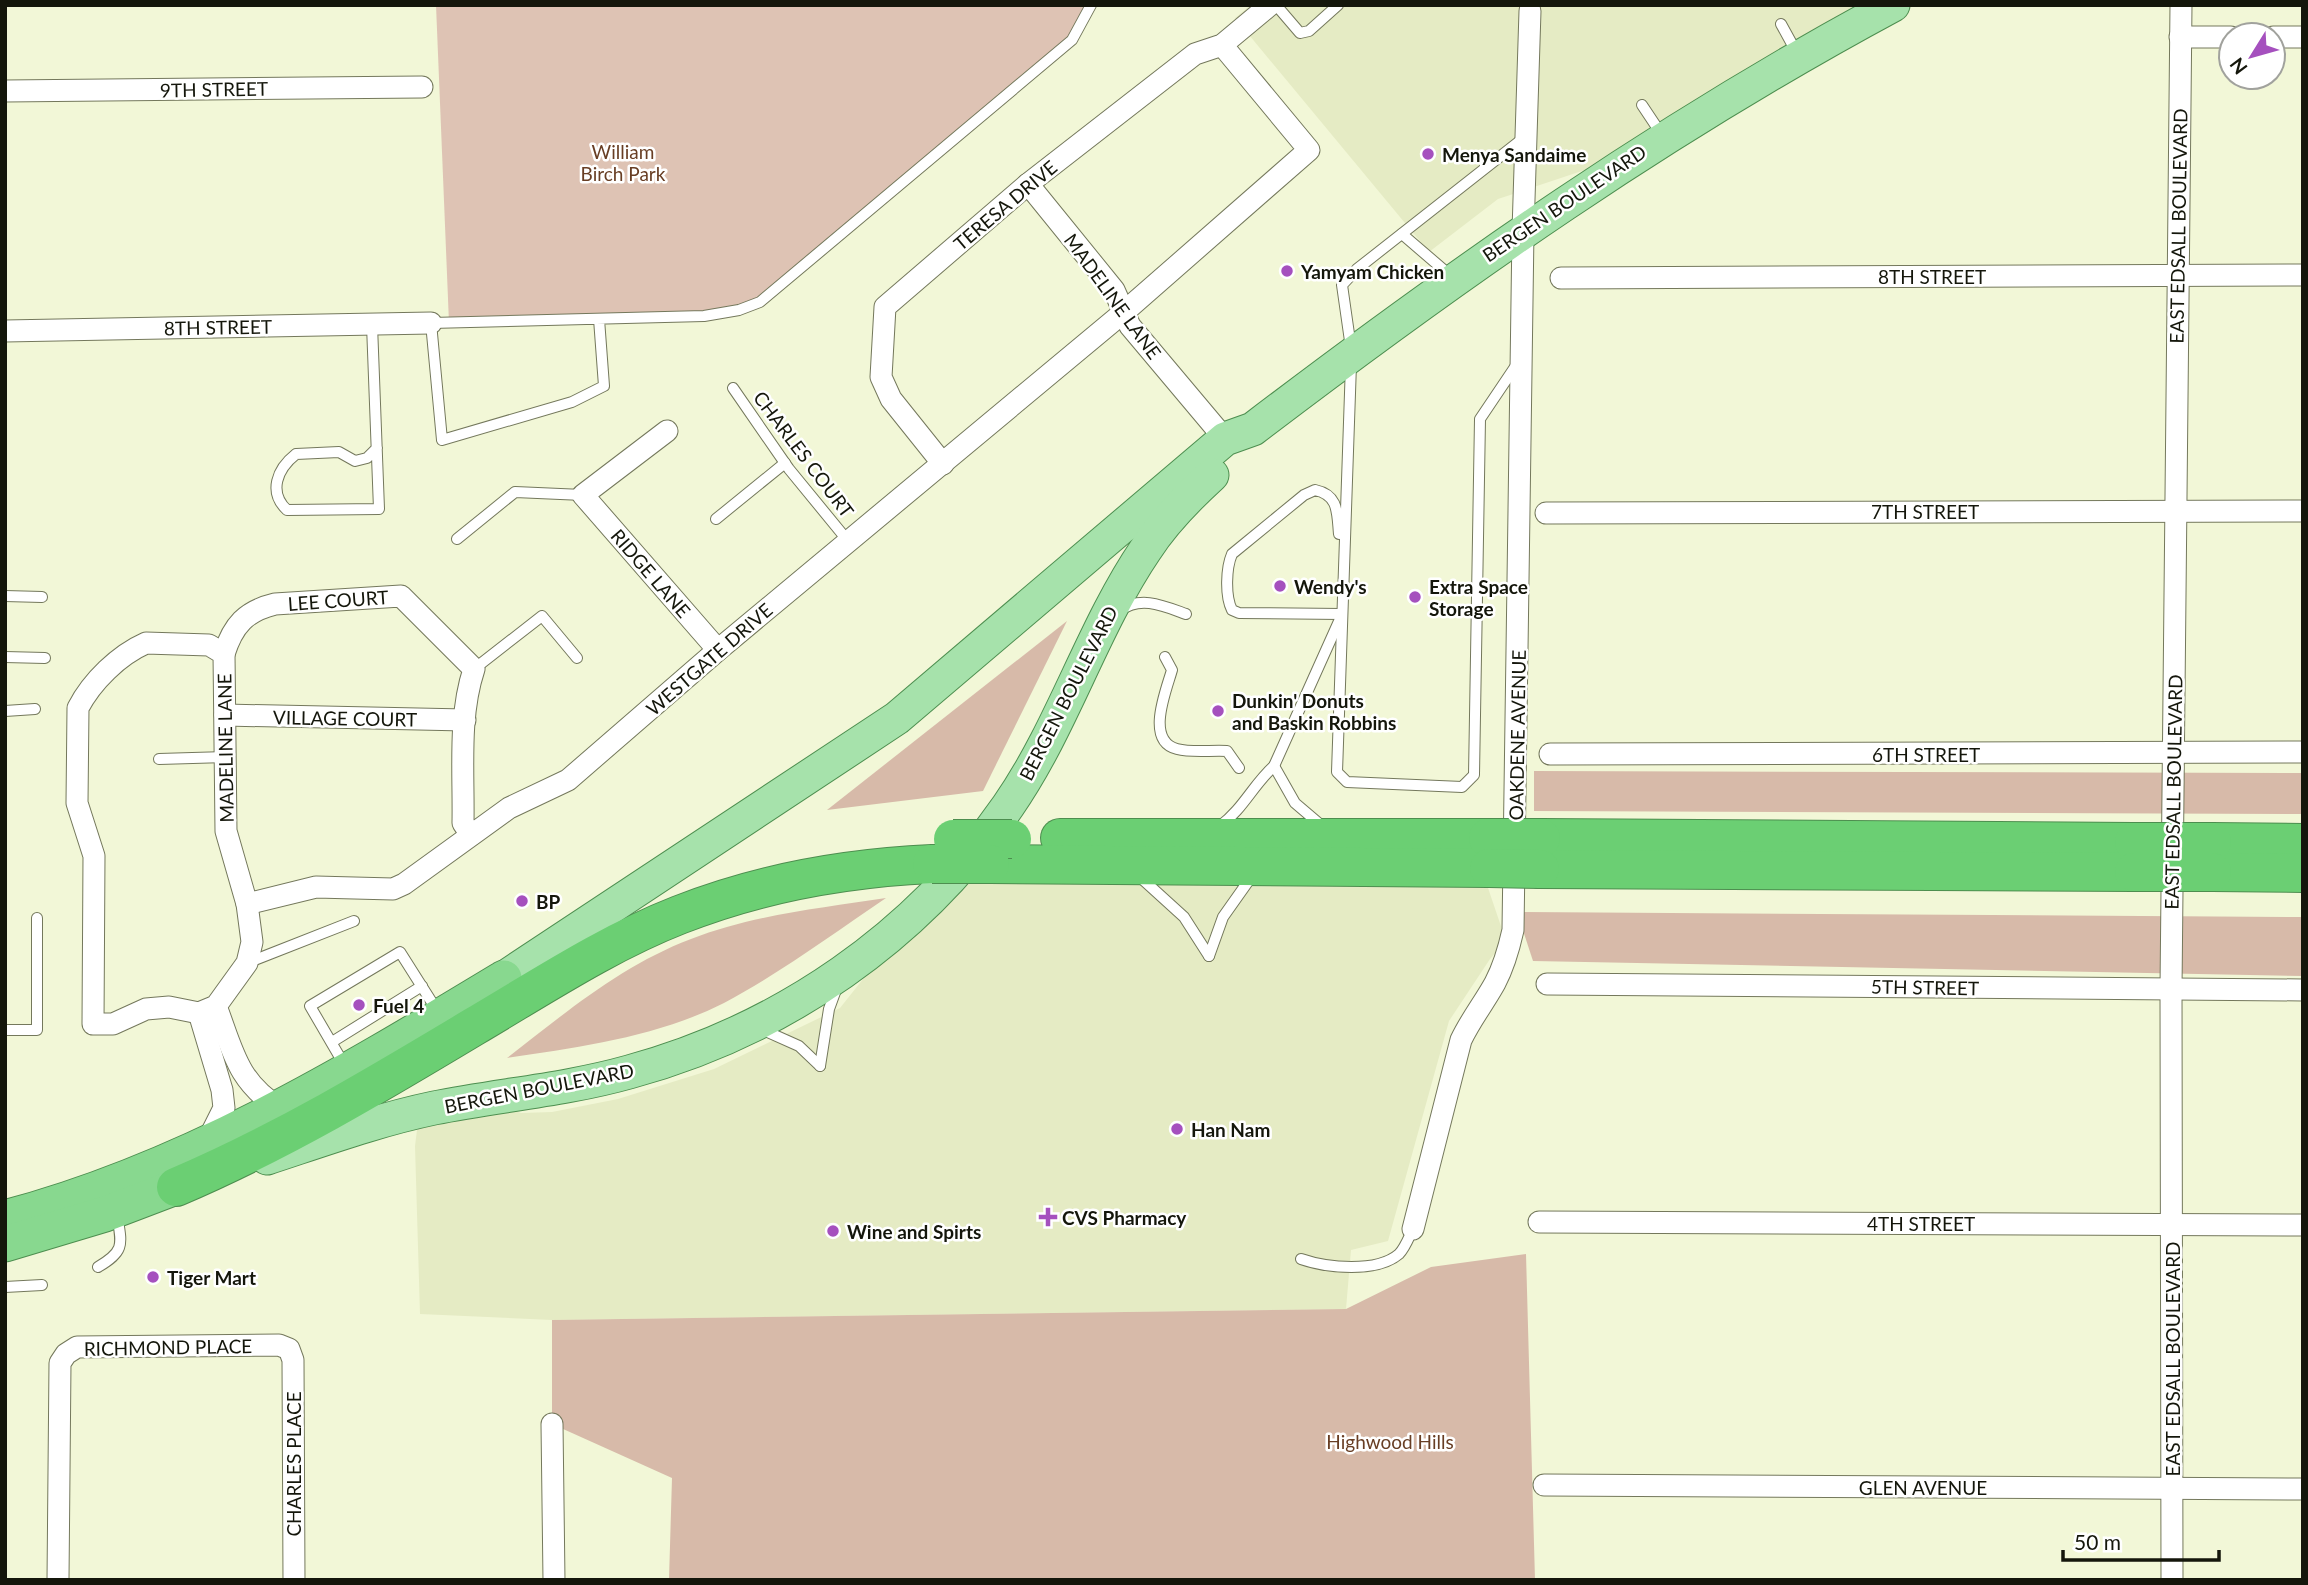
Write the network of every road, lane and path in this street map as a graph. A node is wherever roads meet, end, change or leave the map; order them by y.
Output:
1 (1091, 5) edge
2 (1270, 5) edge
3 (1276, 5) edge
4 (1338, 5) edge
5 (1893, 5) edge
6 (2181, 5) edge
7 (1530, 11) dead end
8 (1781, 24) dead end
9 (2180, 37) junction
10 (2217, 37) edge
11 (1222, 45) junction
12 (1799, 57) junction
13 (422, 87) dead end
14 (5, 91) edge
15 (1642, 105) dead end
16 (1527, 135) junction
17 (1664, 137) junction
18 (1028, 184) junction
19 (1523, 231) junction
20 (1402, 234) junction
21 (2178, 274) junction
22 (2303, 275) edge
23 (1561, 278) dead end
24 (1455, 279) junction
25 (1124, 312) junction
26 (599, 319) junction
27 (431, 323) junction
28 (372, 325) junction
29 (5, 331) edge
30 (1352, 354) junction
31 (1523, 356) junction
32 (733, 388) dead end
33 (667, 432) dead end
34 (1239, 434) junction
35 (377, 448) junction
36 (785, 463) junction
37 (943, 464) junction
38 (583, 495) junction
39 (2176, 510) junction
40 (2303, 511) edge
41 (1546, 513) dead end
42 (716, 519) dead end
43 (457, 539) dead end
44 (848, 541) junction
45 (1343, 573) junction
46 (5, 596) edge
47 (42, 597) dead end
48 (1185, 614) dead end
49 (1342, 614) junction
50 (1102, 626) junction
51 (718, 650) junction
52 (224, 654) junction
53 (5, 657) edge
54 (1164, 657) dead end
55 (578, 658) dead end
56 (45, 659) dead end
57 (474, 669) junction
58 (36, 709) dead end
59 (5, 711) edge
60 (225, 715) junction
61 (465, 720) junction
62 (2303, 752) edge
63 (1550, 754) dead end
64 (2173, 755) junction
65 (226, 757) junction
66 (159, 759) dead end
67 (1274, 766) junction
68 (1239, 768) dead end
69 (471, 835) junction
70 (1208, 838) junction
71 (1345, 838) junction
72 (2300, 850) edge
73 (942, 852) junction
74 (1001, 852) junction
75 (1489, 853) junction
76 (2223, 863) junction
77 (1127, 865) junction
78 (1261, 867) junction
79 (2303, 891) edge
80 (247, 904) junction
81 (37, 918) dead end
82 (354, 921) dead end
83 (247, 963) junction
84 (844, 972) junction
85 (505, 978) junction
86 (1547, 984) dead end
87 (422, 986) junction
88 (2171, 989) junction
89 (2303, 990) edge
90 (207, 1010) junction
91 (441, 1016) junction
92 (752, 1026) junction
93 (5, 1030) edge
94 (340, 1057) junction
95 (281, 1109) junction
96 (203, 1147) junction
97 (176, 1187) junction
98 (117, 1210) junction
99 (5, 1218) edge
100 (1539, 1222) dead end
101 (2173, 1225) junction
102 (2303, 1225) edge
103 (1413, 1229) joint
104 (5, 1244) edge
105 (1301, 1259) dead end
106 (98, 1267) dead end
107 (42, 1285) dead end
108 (5, 1287) edge
109 (289, 1349) joint
110 (552, 1424) dead end
111 (1544, 1485) dead end
112 (2172, 1488) junction
113 (2303, 1489) edge
114 (58, 1580) edge
115 (294, 1580) edge
116 (554, 1580) edge
117 (2172, 1580) edge

1 - 26 lane
2 - 11 street, TERESA DRIVE
3 - 4 lane
5 - 12 main road, BERGEN BOULEVARD
6 - 9 street, EAST EDSALL BOULEVARD
7 - 16 street, OAKDENE AVENUE
8 - 12 lane
9 - 10 street
9 - 21 street, EAST EDSALL BOULEVARD
11 - 18 street, TERESA DRIVE
11 - 25 street, WESTGATE DRIVE
12 - 17 main road, BERGEN BOULEVARD
13 - 14 street, 9TH STREET
15 - 17 lane
16 - 19 street, OAKDENE AVENUE
16 - 20 lane
17 - 19 main road, BERGEN BOULEVARD
18 - 25 street, MADELINE LANE
18 - 37 street, TERESA DRIVE
19 - 24 main road, BERGEN BOULEVARD
19 - 31 street, OAKDENE AVENUE
20 - 24 lane
20 - 30 lane
21 - 22 street, 8TH STREET
21 - 23 street, 8TH STREET
21 - 39 street, EAST EDSALL BOULEVARD
24 - 30 main road, BERGEN BOULEVARD
25 - 34 street, MADELINE LANE
25 - 37 street, WESTGATE DRIVE
26 - 27 lane
26 - 27 lane
27 - 28 street, 8TH STREET
28 - 29 street, 8TH STREET
28 - 35 lane
30 - 34 main road, BERGEN BOULEVARD
30 - 45 lane
31 - 49 lane
31 - 103 street, OAKDENE AVENUE
32 - 36 lane, CHARLES COURT
33 - 38 street
34 - 50 main road, BERGEN BOULEVARD
34 - 85 main road, BERGEN BOULEVARD
35 - 35 lane
36 - 42 lane
36 - 44 lane, CHARLES COURT
37 - 44 street, WESTGATE DRIVE
38 - 43 lane
38 - 51 street, RIDGE LANE
39 - 40 street, 7TH STREET
39 - 41 street, 7TH STREET
39 - 64 street, EAST EDSALL BOULEVARD
44 - 51 street, WESTGATE DRIVE
45 - 49 lane
45 - 49 lane
46 - 47 lane
48 - 50 lane
49 - 67 lane
50 - 84 main road, BERGEN BOULEVARD
51 - 69 street, WESTGATE DRIVE
52 - 57 street, LEE COURT
52 - 60 street, MADELINE LANE
52 - 90 street, MADELINE LANE
53 - 56 lane
54 - 68 lane
55 - 57 lane
57 - 61 street
58 - 59 lane
60 - 61 street, VILLAGE COURT
60 - 65 street, MADELINE LANE
61 - 69 street
62 - 64 street, 6TH STREET
63 - 64 street, 6TH STREET
64 - 88 street, EAST EDSALL BOULEVARD
65 - 66 lane
65 - 80 street, MADELINE LANE
67 - 70 lane
67 - 71 lane
69 - 80 street, WESTGATE DRIVE
70 - 71 highway
70 - 74 highway
71 - 75 highway
72 - 76 highway
73 - 74 highway, bridge
73 - 85 highway
73 - 97 highway
74 - 77 highway
75 - 76 highway, bridge
75 - 78 highway
76 - 79 highway
77 - 78 highway
77 - 78 lane
80 - 83 street, MADELINE LANE
81 - 93 lane
82 - 83 lane
83 - 90 street
84 - 92 main road, BERGEN BOULEVARD
84 - 92 lane
85 - 91 highway, BERGEN BOULEVARD
86 - 88 street, 5TH STREET
87 - 91 lane
87 - 94 lane
87 - 94 lane
88 - 89 street, 5TH STREET
88 - 101 street, EAST EDSALL BOULEVARD
90 - 95 street
90 - 96 street
91 - 94 highway, BERGEN BOULEVARD
92 - 97 main road, BERGEN BOULEVARD
94 - 95 highway, BERGEN BOULEVARD
95 - 96 highway, BERGEN BOULEVARD
96 - 99 highway, BERGEN BOULEVARD
97 - 98 highway, BERGEN BOULEVARD
98 - 104 highway, BERGEN BOULEVARD
98 - 106 lane
100 - 101 street, 4TH STREET
101 - 102 street, 4TH STREET
101 - 112 street, EAST EDSALL BOULEVARD
103 - 105 lane
107 - 108 lane
109 - 114 street, RICHMOND PLACE
109 - 115 street, CHARLES PLACE
110 - 116 street
111 - 112 street, GLEN AVENUE
112 - 113 street, GLEN AVENUE
112 - 117 street, EAST EDSALL BOULEVARD

